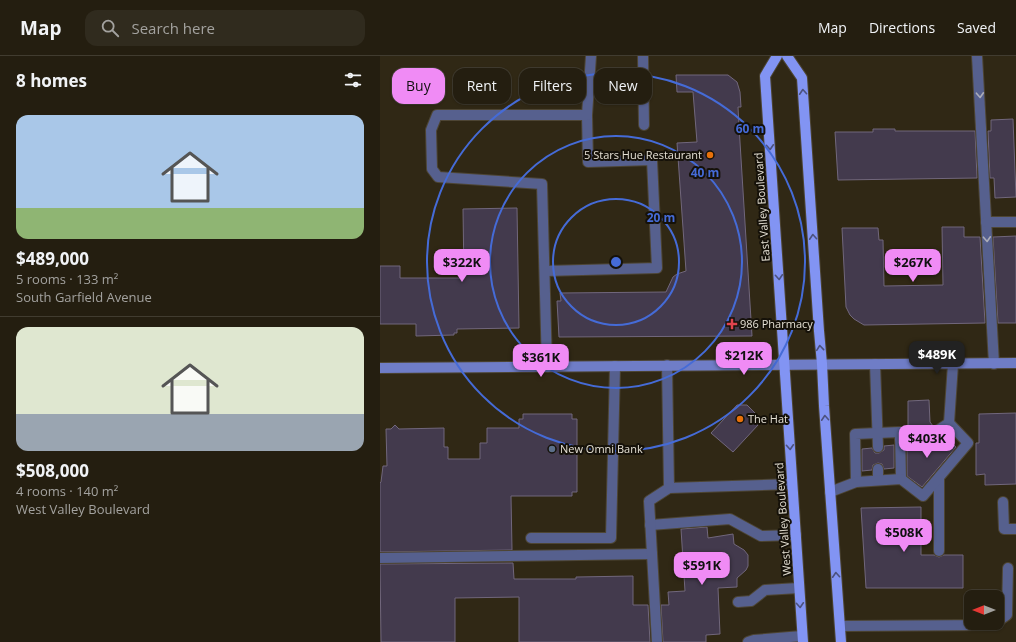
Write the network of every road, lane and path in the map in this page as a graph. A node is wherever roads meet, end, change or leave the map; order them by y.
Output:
1 (591, 56) edge
2 (643, 56) edge
3 (777, 56) edge
4 (787, 56) edge
5 (978, 56) edge
6 (587, 115) junction
7 (644, 125) dead end
8 (986, 222) junction
9 (1016, 222) edge
10 (545, 271) junction
11 (1016, 363) edge
12 (785, 364) junction
13 (822, 364) junction
14 (875, 364) junction
15 (953, 364) junction
16 (994, 364) junction
17 (615, 366) junction
18 (667, 366) junction
19 (547, 367) junction
20 (380, 368) edge
21 (949, 423) junction
22 (877, 432) junction
23 (900, 439) junction
24 (878, 447) dead end
25 (878, 469) dead end
26 (939, 478) junction
27 (901, 479) junction
28 (878, 480) junction
29 (856, 482) junction
30 (792, 484) junction
31 (669, 488) junction
32 (830, 492) junction
33 (1003, 502) dead end
34 (650, 525) junction
35 (1016, 529) edge
36 (796, 535) junction
37 (531, 538) dead end
38 (939, 551) dead end
39 (652, 554) junction
40 (380, 558) edge
41 (1008, 568) dead end
42 (799, 588) junction
43 (738, 602) dead end
44 (1004, 617) edge
45 (964, 625) edge
46 (840, 626) junction
47 (802, 639) edge
48 (657, 642) edge
49 (748, 642) edge
50 (841, 642) edge

1 - 6 lane
2 - 7 lane
3 -> 12 main road, East Valley Boulevard
13 -> 4 main road
5 -> 8 lane
6 - 10 lane
6 - 10 lane
8 - 9 lane
8 -> 16 lane
10 - 19 lane
11 - 16 main road
12 - 13 main road
12 - 18 main road
12 -> 30 main road, West Valley Boulevard
13 - 14 main road
32 -> 13 main road
14 - 15 main road
14 - 22 lane
15 - 16 main road
15 - 21 lane
17 - 18 main road
17 - 19 main road
17 - 37 lane
18 - 31 lane
19 - 20 main road
21 - 23 lane
21 - 26 lane
22 - 23 lane
22 - 24 lane
22 - 29 lane
23 - 27 lane
25 - 28 lane
26 - 27 lane
26 - 38 lane
27 - 28 lane
28 - 29 lane
29 - 32 lane
30 - 31 lane
30 - 36 main road, West Valley Boulevard
31 - 34 lane
46 -> 32 main road
33 - 35 lane
34 - 36 lane
34 - 39 lane
36 - 42 main road, West Valley Boulevard
39 - 40 lane
39 - 48 lane
41 - 44 lane
42 - 43 lane
42 -> 47 main road, West Valley Boulevard
45 - 46 lane
46 - 50 main road
47 - 49 lane

